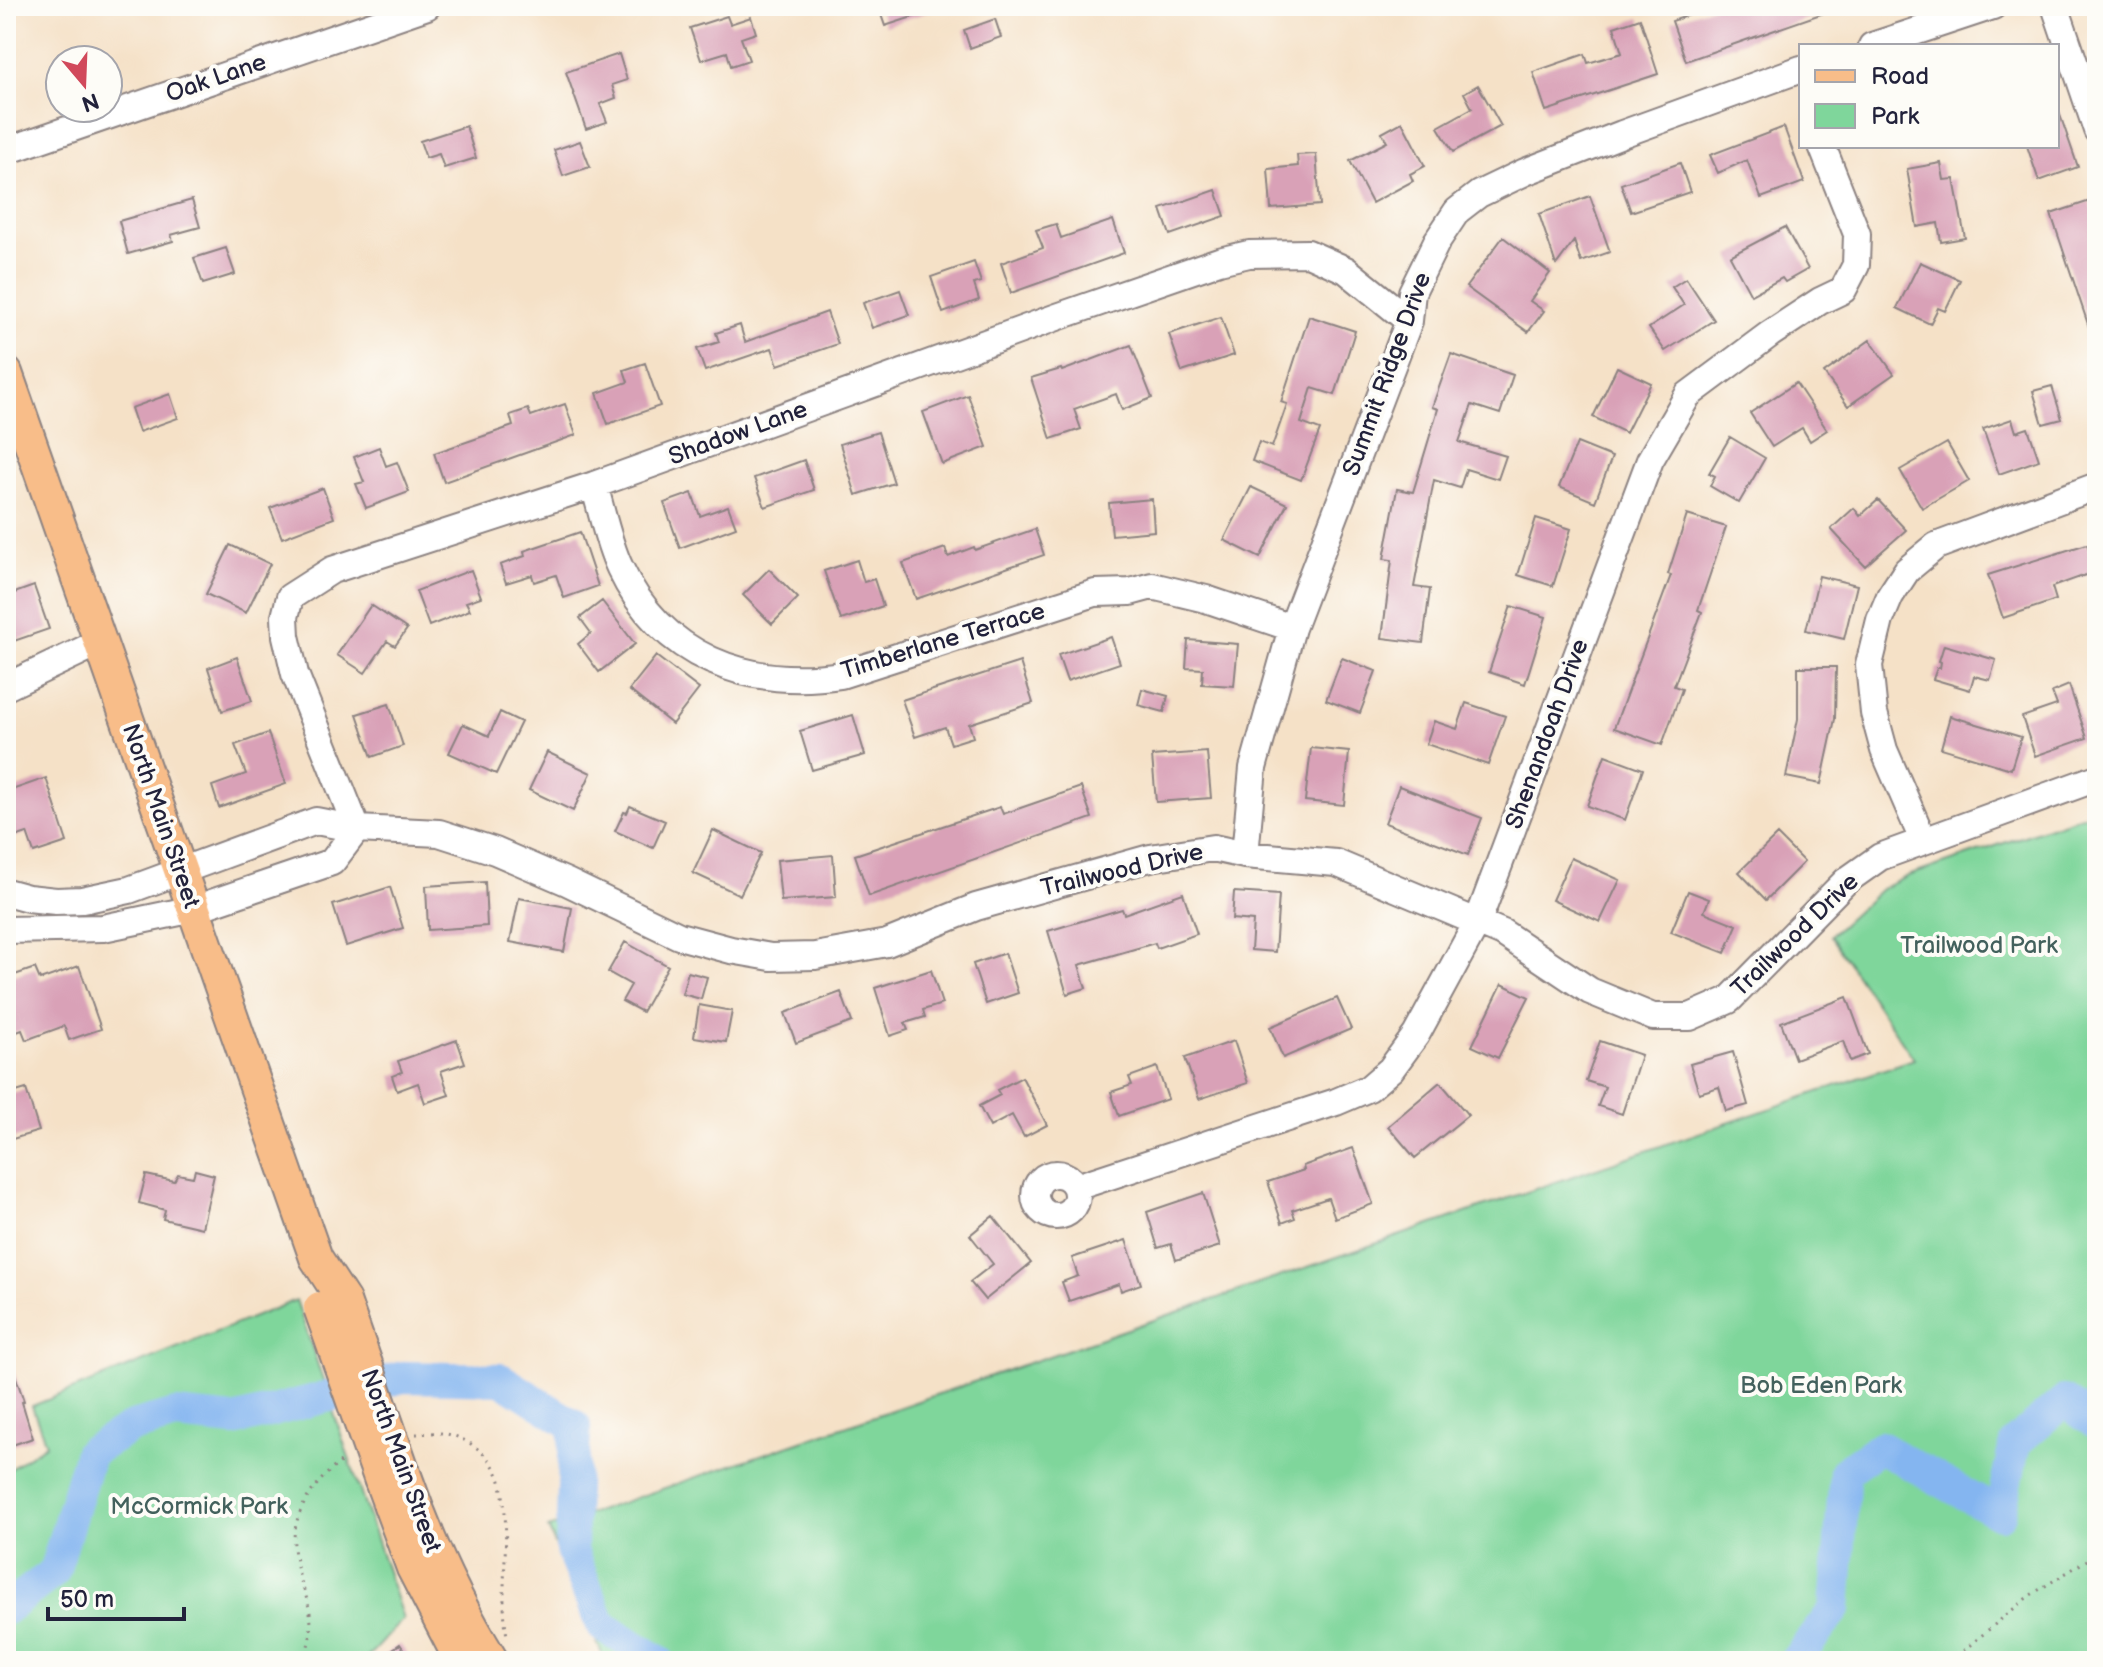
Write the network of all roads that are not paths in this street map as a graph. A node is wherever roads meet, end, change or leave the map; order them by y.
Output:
1 (427, 6) edge
2 (1993, 6) edge
3 (2055, 6) edge
4 (1878, 44) edge
5 (1799, 76) edge
6 (2097, 130) edge
7 (1823, 148) edge
8 (6, 151) edge
9 (1409, 321) junction
10 (6, 373) edge
11 (12, 411) edge
12 (594, 485) junction
13 (2097, 486) edge
14 (1292, 628) junction
15 (100, 642) junction
16 (6, 687) edge
17 (2097, 778) edge
18 (357, 829) junction
19 (1923, 840) junction
20 (1245, 855) junction
21 (180, 871) junction
22 (6, 893) edge
23 (194, 909) junction
24 (6, 921) edge
25 (1478, 921) junction
26 (6, 930) edge
27 (1076, 1187) dead end
28 (392, 1477) junction
29 (461, 1661) edge
30 (492, 1661) edge

1 - 8 street, Oak Lane
2 - 4 street
3 - 6 street
5 - 9 street, Summit Ridge Drive
7 - 25 street, Shenandoah Drive
9 - 12 street, Shadow Lane
9 - 14 street, Summit Ridge Drive
10 - 11 main road, North Main Street
11 - 15 main road, North Main Street
12 - 14 street, Timberlane Terrace
12 - 18 street, Shadow Lane
13 - 19 street
14 - 20 street, Summit Ridge Drive
15 - 16 street
15 - 21 main road, North Main Street
17 - 19 street, Trailwood Drive
18 - 20 street, Trailwood Drive
18 - 21 street, Trailwood Drive
18 - 23 street
19 - 25 street, Trailwood Drive
20 - 25 street, Trailwood Drive
21 - 22 street, Trailwood Drive
21 - 23 main road, North Main Street
22 - 24 street
23 - 26 street
23 - 28 main road, North Main Street, bridge
25 - 27 street, Shenandoah Drive
28 - 29 main road, North Main Street
28 - 30 main road, North Main Street

